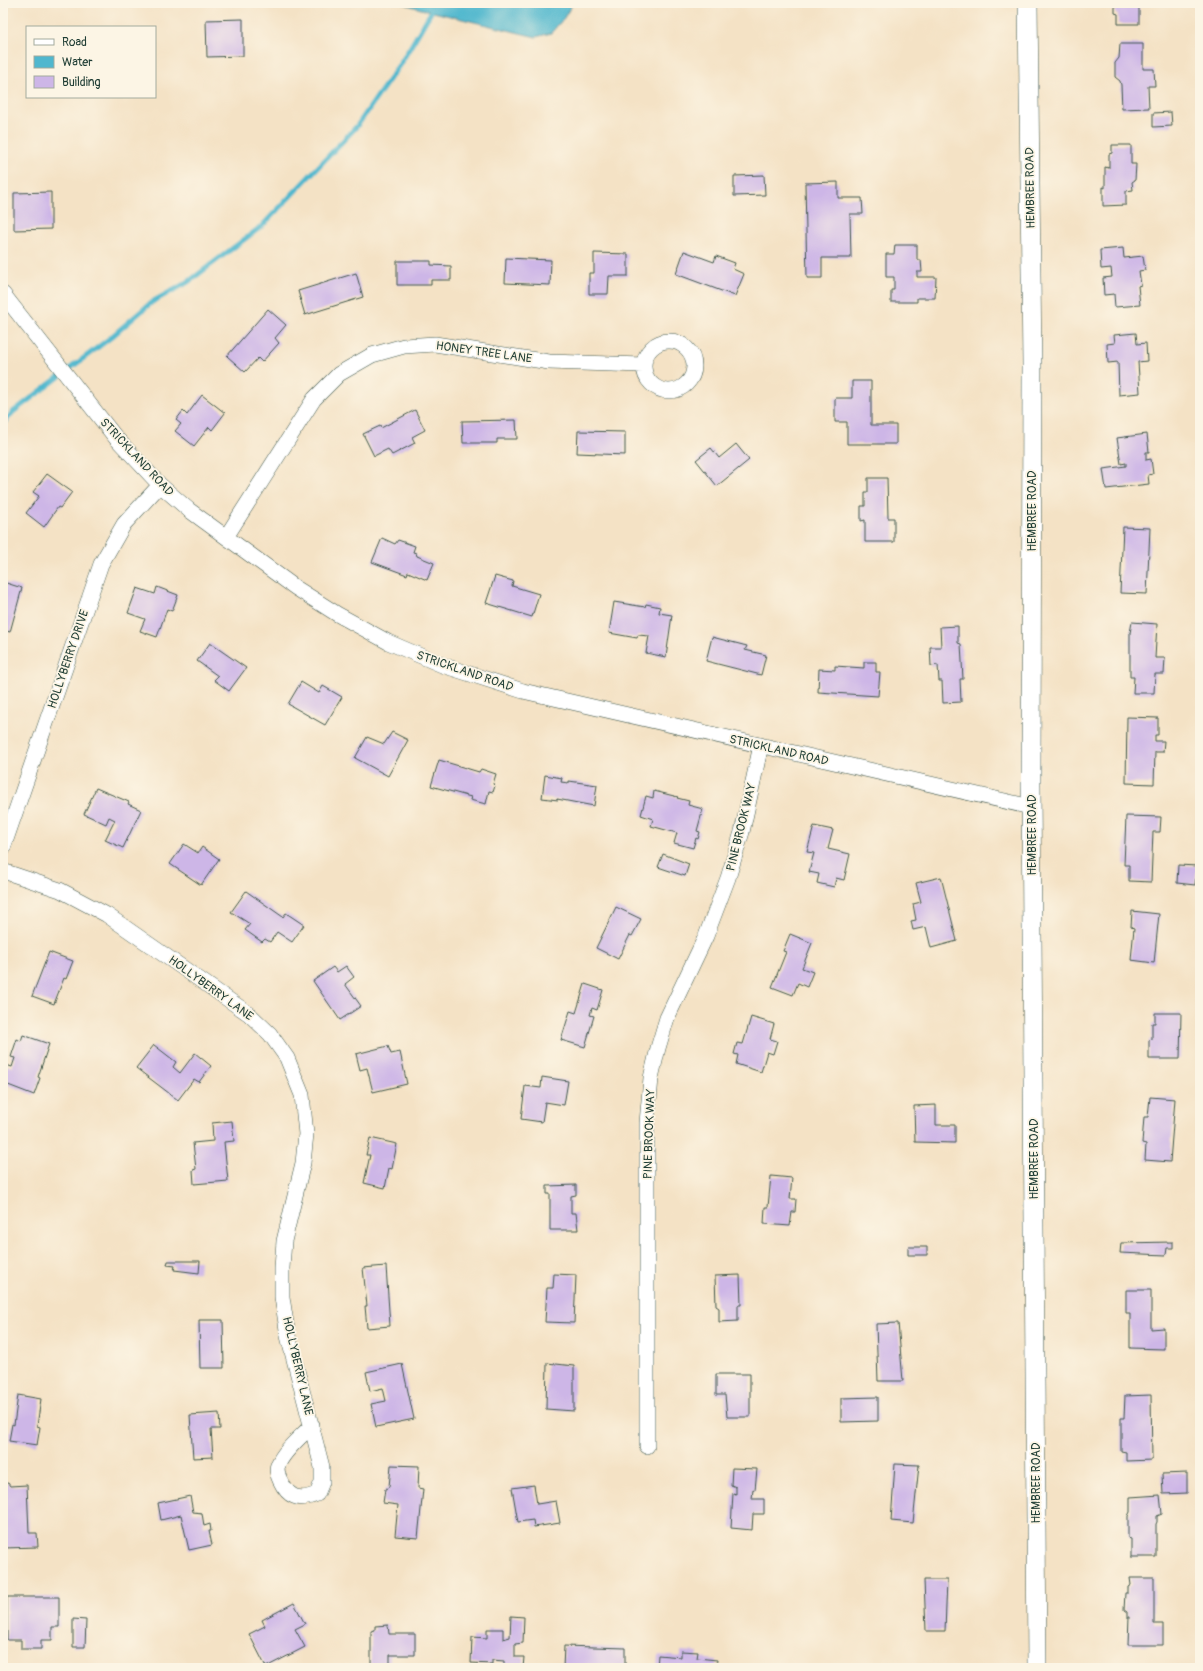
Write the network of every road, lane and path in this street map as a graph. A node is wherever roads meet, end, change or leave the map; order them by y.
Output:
1 (1028, 3) edge
2 (3, 294) edge
3 (643, 365) dead end
4 (160, 485) junction
5 (226, 537) junction
6 (761, 746) junction
7 (1032, 807) junction
8 (3, 848) edge
9 (3, 871) edge
10 (312, 1425) dead end
11 (647, 1446) dead end
12 (1037, 1668) edge

1 - 7 street, HEMBREE ROAD
2 - 4 street, STRICKLAND ROAD
3 - 5 street, HONEY TREE LANE
4 - 5 street, STRICKLAND ROAD
4 - 8 street, HOLLYBERRY DRIVE
5 - 6 street, STRICKLAND ROAD
6 - 7 street, STRICKLAND ROAD
6 - 11 street, PINE BROOK WAY
7 - 12 street, HEMBREE ROAD
9 - 10 street, HOLLYBERRY LANE

